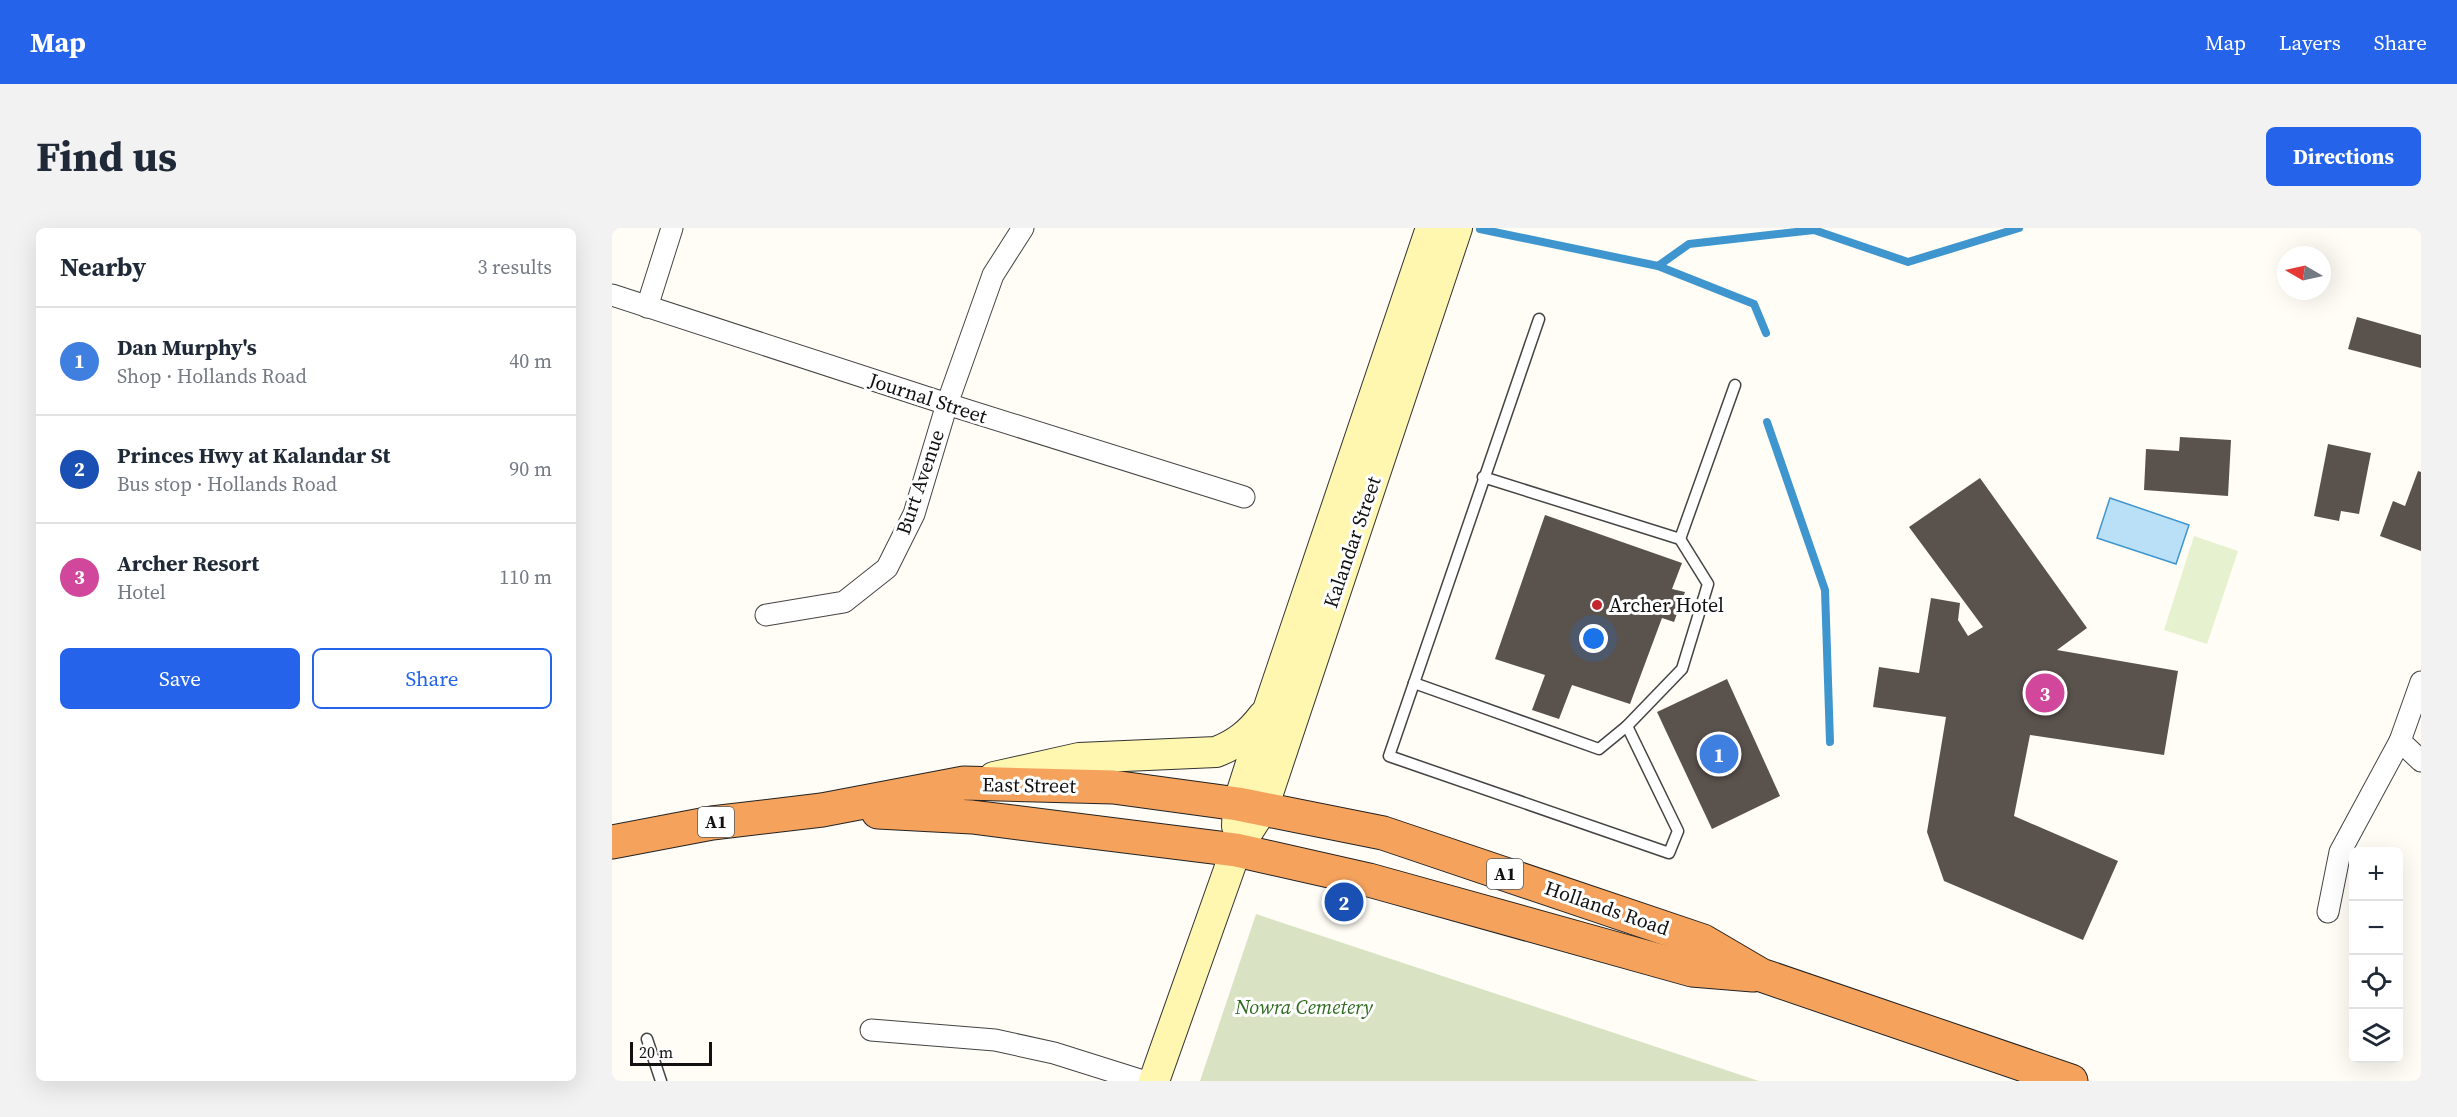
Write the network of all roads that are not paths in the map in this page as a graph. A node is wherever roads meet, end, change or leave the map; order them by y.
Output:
1 (672, 228) edge
2 (1023, 228) edge
3 (1431, 228) edge
4 (1457, 228) edge
5 (612, 295) edge
6 (647, 307) junction
7 (1539, 319) dead end
8 (1735, 385) dead end
9 (946, 404) junction
10 (1483, 477) junction
11 (1244, 496) dead end
12 (1680, 539) junction
13 (766, 615) dead end
14 (2421, 682) edge
15 (1414, 683) junction
16 (1268, 710) junction
17 (1627, 726) junction
18 (2400, 741) junction
19 (2421, 761) edge
20 (964, 783) junction
21 (1250, 806) junction
22 (822, 810) junction
23 (612, 842) edge
24 (1236, 850) junction
25 (2328, 912) dead end
26 (1761, 975) junction
27 (871, 1030) dead end
28 (647, 1039) dead end
29 (661, 1081) edge
30 (1143, 1081) edge
31 (1154, 1081) edge
32 (2070, 1081) edge

1 - 6 street
2 - 9 street, Burt Avenue
3 - 16 main road, Kalandar Street
4 - 21 main road, Kalandar Street
5 - 6 street, Journal Street
6 - 9 street, Journal Street
7 - 10 lane
8 - 12 lane
9 - 11 street, Journal Street
9 - 13 street, Burt Avenue
10 - 12 lane
10 - 15 lane
12 - 17 lane
14 - 18 street
15 - 17 lane
15 - 17 lane
16 - 20 main road
16 - 21 main road, Kalandar Street
18 - 19 street
18 - 25 street
20 - 21 highway, East Street / A1
20 - 22 highway, East Street / A1
21 - 24 main road, Kalandar Street
21 - 26 highway, Hollands Road / A1
22 - 23 highway, East Street / A1
22 - 24 highway, East Street / A1
24 - 26 highway, Hollands Road / A1
24 - 31 main road, Kalandar Street
26 - 32 highway, Hollands Road / A1
27 - 30 street
28 - 29 lane

